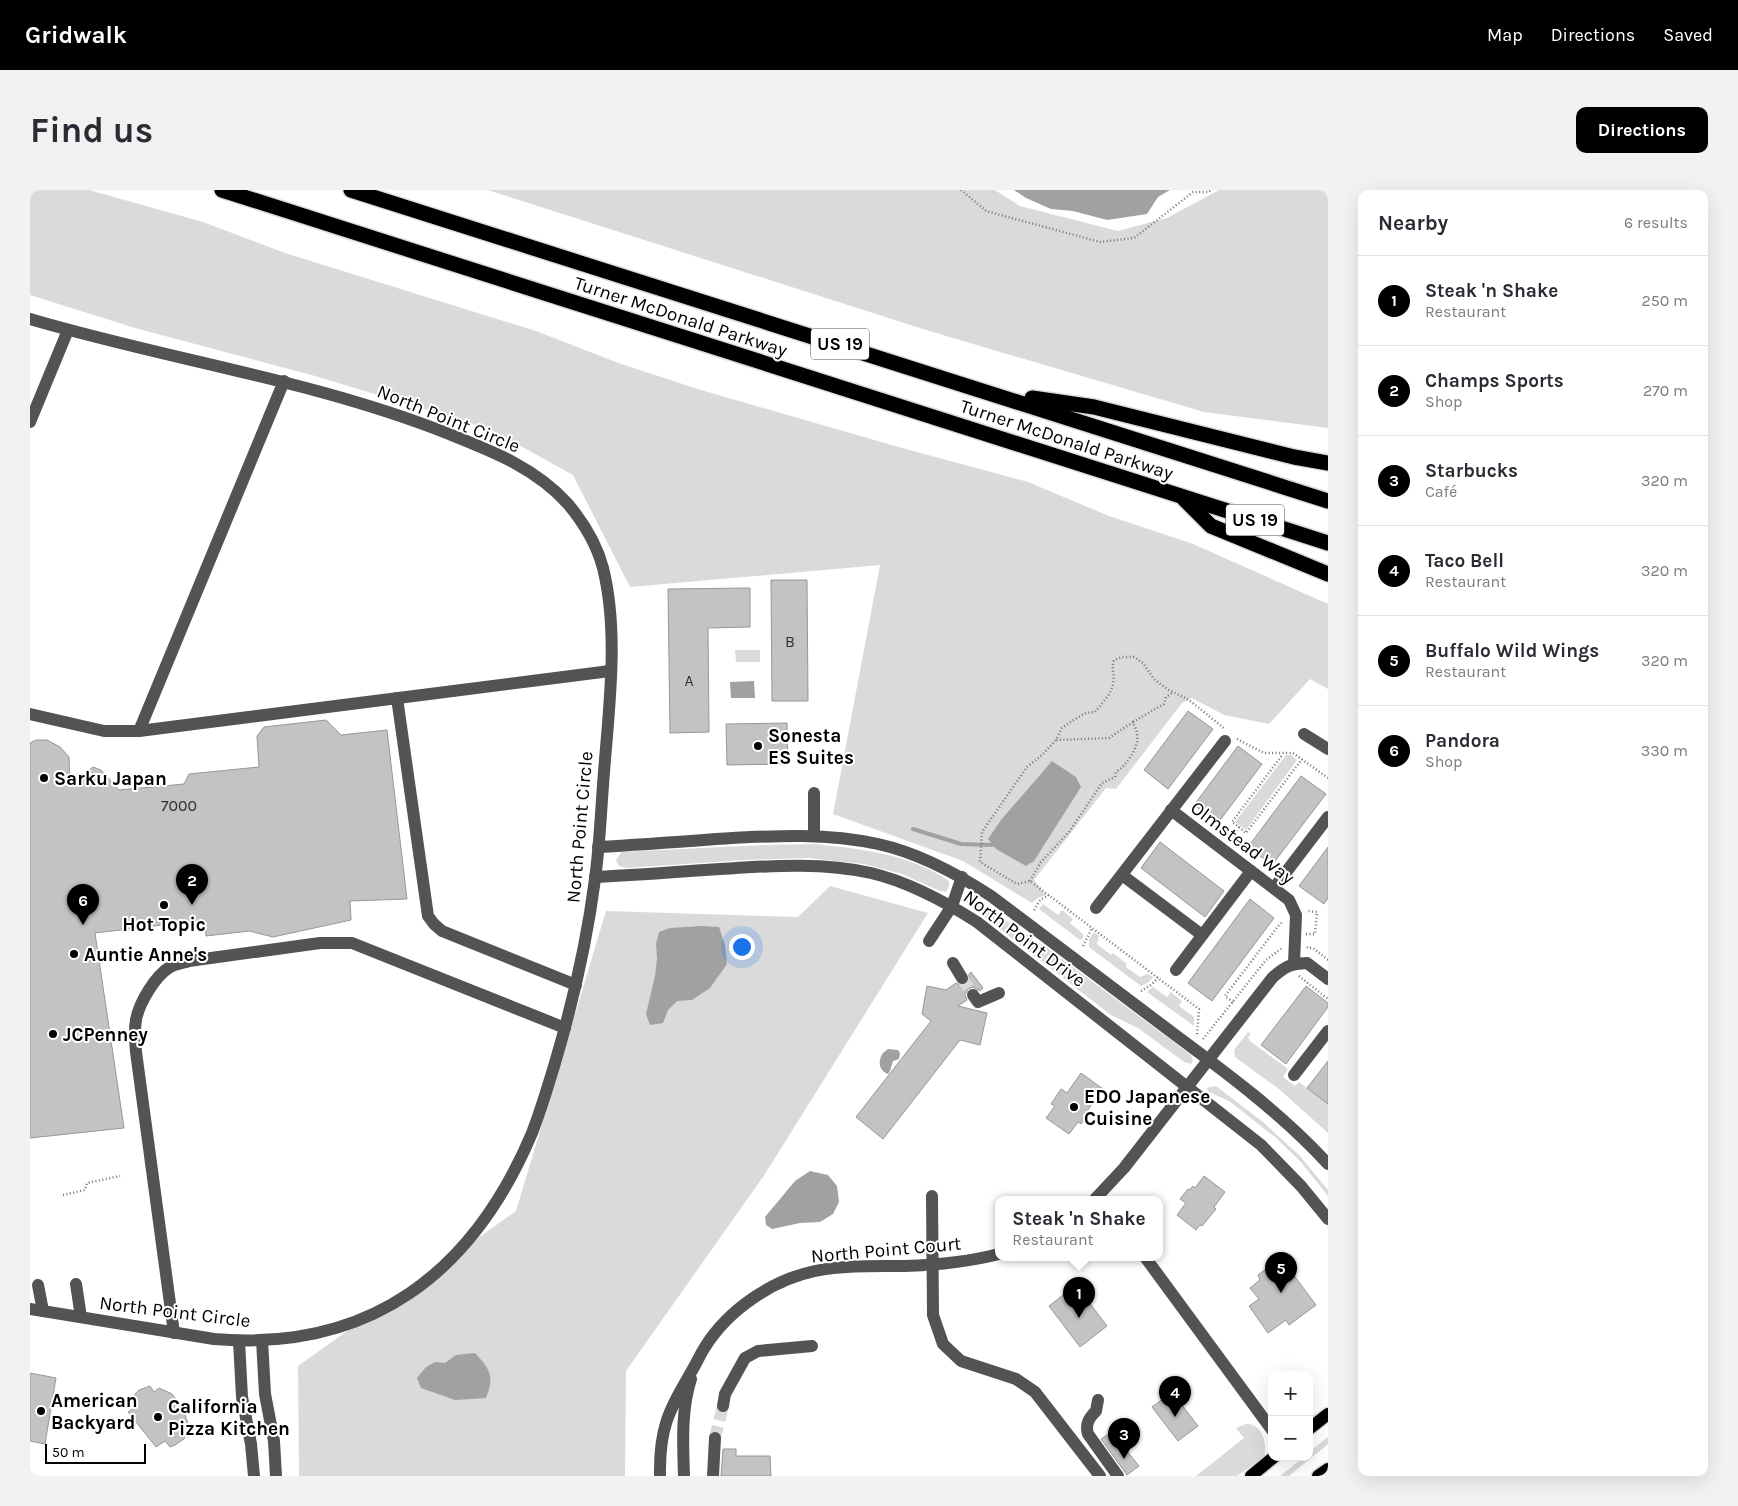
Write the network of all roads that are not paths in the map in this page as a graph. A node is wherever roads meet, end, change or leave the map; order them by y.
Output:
1 (222, 190) edge
2 (351, 190) edge
3 (30, 319) edge
4 (68, 330) junction
5 (284, 381) junction
6 (986, 391) junction
7 (30, 422) edge
8 (1328, 463) edge
9 (1182, 497) junction
10 (1328, 501) edge
11 (1328, 543) edge
12 (1328, 574) edge
13 (610, 671) junction
14 (397, 698) junction
15 (30, 714) edge
16 (139, 731) junction
17 (1304, 734) dead end
18 (1229, 736) road end
19 (1328, 749) edge
20 (814, 794) dead end
21 (1171, 810) junction
22 (1328, 817) edge
23 (814, 836) junction
24 (598, 847) junction
25 (1251, 871) junction
26 (1122, 875) junction
27 (962, 877) junction
28 (595, 878) junction
29 (1274, 888) junction
30 (952, 906) junction
31 (1096, 908) dead end
32 (1202, 935) junction
33 (929, 941) dead end
34 (953, 963) dead end
35 (1294, 963) junction
36 (1176, 970) dead end
37 (962, 978) tunnel mouth
38 (1328, 980) edge
39 (576, 985) junction
40 (999, 993) dead end
41 (973, 995) dead end
42 (565, 1028) junction
43 (1328, 1031) edge
44 (1208, 1059) junction
45 (1294, 1075) dead end
46 (1187, 1087) junction
47 (1328, 1164) edge
48 (932, 1196) dead end
49 (1101, 1196) edge
50 (1328, 1219) edge
51 (995, 1255) edge
52 (1148, 1261) edge
53 (932, 1265) junction
54 (76, 1284) dead end
55 (38, 1285) dead end
56 (30, 1309) edge
57 (43, 1311) junction
58 (81, 1317) junction
59 (174, 1333) junction
60 (262, 1340) junction
61 (239, 1341) junction
62 (812, 1346) dead end
63 (694, 1367) junction
64 (1098, 1400) dead end
65 (723, 1406) tunnel mouth
66 (1328, 1414) edge
67 (1268, 1425) edge
68 (1313, 1426) edge
69 (715, 1438) tunnel mouth
70 (1269, 1461) edge
71 (1328, 1469) edge
72 (254, 1476) edge
73 (276, 1476) edge
74 (660, 1476) edge
75 (684, 1476) edge
76 (713, 1476) edge
77 (1100, 1476) edge
78 (1118, 1476) edge
79 (1251, 1476) edge
80 (1318, 1476) edge

1 - 9 highway, Turner McDonald Parkway / US 19
2 - 6 highway, Turner McDonald Parkway / US 19
3 - 4 street, North Point Circle
4 - 5 street, North Point Circle
4 - 7 street
5 - 13 street, North Point Circle
5 - 16 street
6 - 8 highway
6 - 10 highway, Turner McDonald Parkway / US 19
9 - 11 highway, Turner McDonald Parkway / US 19
9 - 12 highway
13 - 14 street
13 - 24 street, North Point Circle
14 - 16 street
14 - 39 street
15 - 16 street
17 - 19 street
18 - 21 street
20 - 23 street
21 - 25 street, Olmstead Way
21 - 26 street
22 - 29 street
23 - 24 street, North Point Drive
23 - 27 street, North Point Drive
24 - 28 street, North Point Circle
25 - 29 street, Olmstead Way
25 - 32 street
26 - 31 street
26 - 32 street
27 - 30 street
27 - 44 street, North Point Drive
28 - 30 street, North Point Drive
28 - 39 street, North Point Circle
29 - 35 street, Olmstead Way
30 - 33 street
30 - 46 street, North Point Drive
32 - 36 street
34 - 37 street
35 - 38 street
35 - 44 street
39 - 42 street, North Point Circle
40 - 41 street
42 - 59 street
42 - 60 street, North Point Circle
43 - 45 street
44 - 46 street
44 - 47 street, North Point Drive
46 - 49 street
46 - 50 street, North Point Drive
48 - 53 street
51 - 53 street, North Point Court
52 - 67 street
53 - 63 street, North Point Court
53 - 77 street
54 - 58 street
55 - 57 street
56 - 57 street, North Point Circle
57 - 58 street, North Point Circle
58 - 59 street, North Point Circle
59 - 61 street, North Point Circle
60 - 61 street, North Point Circle
60 - 73 street
61 - 72 street
62 - 65 street
63 - 74 street, North Point Court
63 - 75 street, North Point Court
64 - 78 street
66 - 68 main road
69 - 76 street
70 - 79 main road
71 - 80 main road

